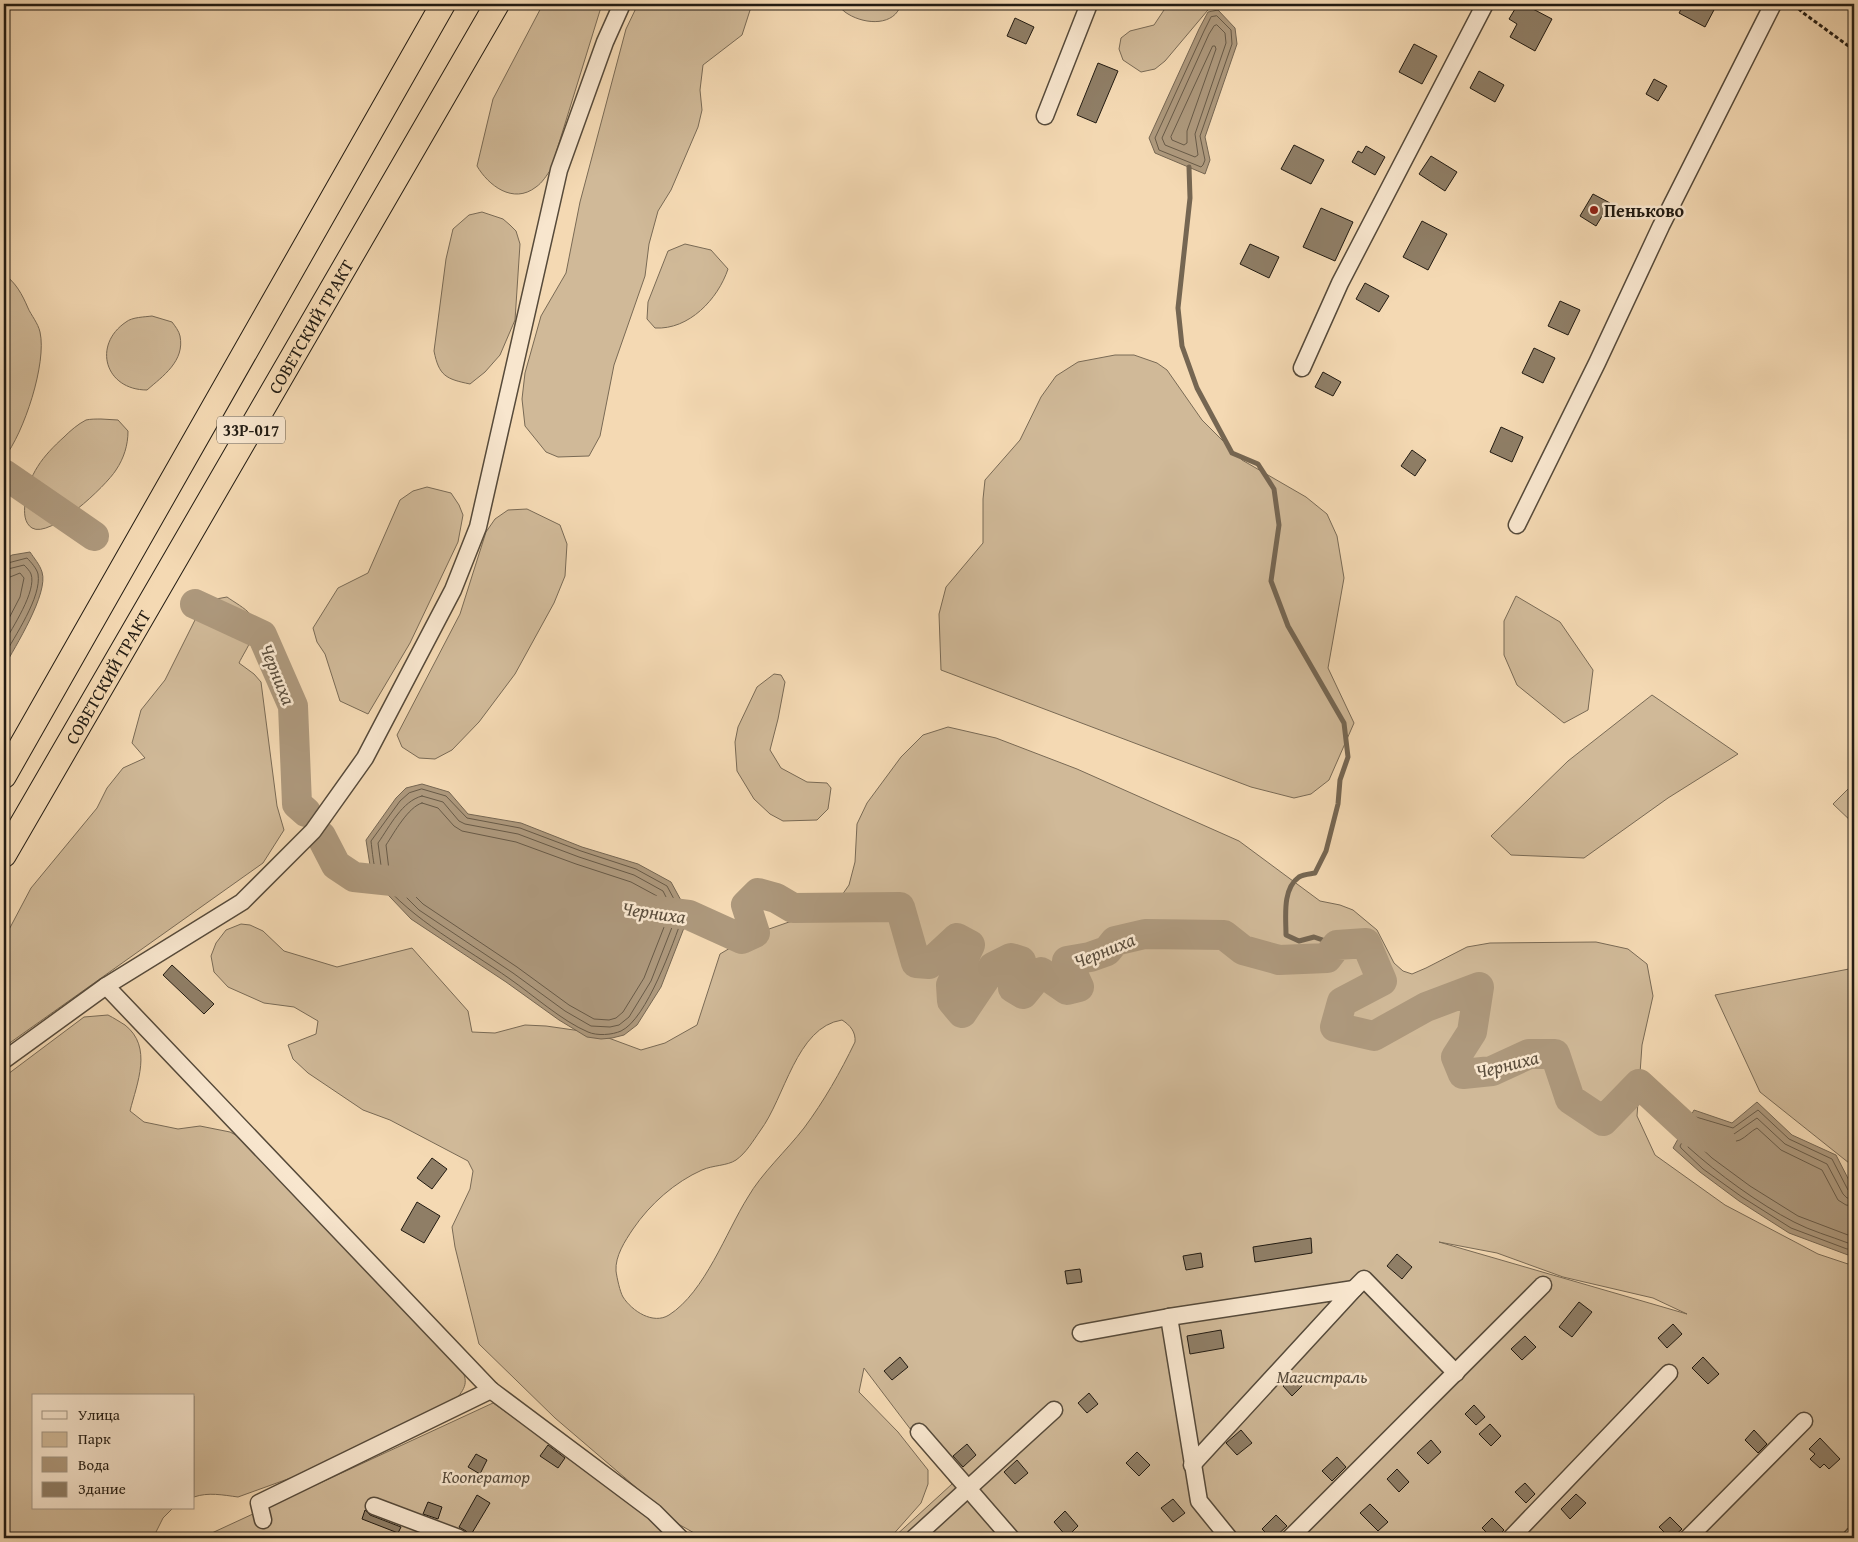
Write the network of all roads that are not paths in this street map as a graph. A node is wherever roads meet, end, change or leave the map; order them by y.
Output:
1 (443, 4) edge
2 (497, 4) edge
3 (622, 4) edge
4 (1089, 4) edge
5 (1484, 4) edge
6 (1773, 4) edge
7 (1045, 116) dead end
8 (1302, 368) dead end
9 (1517, 525) dead end
10 (4, 776) edge
11 (4, 855) edge
12 (106, 986) junction
13 (4, 1060) edge
14 (1544, 1285) dead end
15 (1354, 1289) junction
16 (1168, 1316) junction
17 (1081, 1333) dead end
18 (1456, 1372) junction
19 (1669, 1373) dead end
20 (491, 1390) junction
21 (1054, 1410) dead end
22 (1804, 1421) dead end
23 (919, 1432) dead end
24 (1192, 1465) junction
25 (968, 1488) junction
26 (374, 1506) dead end
27 (263, 1520) dead end
28 (1854, 1534) edge
29 (459, 1538) edge
30 (680, 1538) edge
31 (914, 1538) edge
32 (1011, 1538) edge
33 (1229, 1538) edge
34 (1290, 1538) edge
35 (1511, 1538) edge
36 (1688, 1538) edge
37 (1851, 1538) edge

1 - 10 highway, 33Р-017
2 - 11 highway, СОВЕТСКИЙ ТРАКТ / 33Р-017
3 - 12 street
4 - 7 street
5 - 8 street
6 - 9 street
12 - 13 street
12 - 20 street
14 - 18 street
15 - 16 street
15 - 18 street
15 - 24 street
16 - 17 street
16 - 24 street
18 - 34 street
19 - 35 street
20 - 27 street
20 - 30 street
21 - 25 street
22 - 36 street
23 - 25 street
24 - 33 street
25 - 31 street
25 - 32 street
26 - 29 street
28 - 37 street

